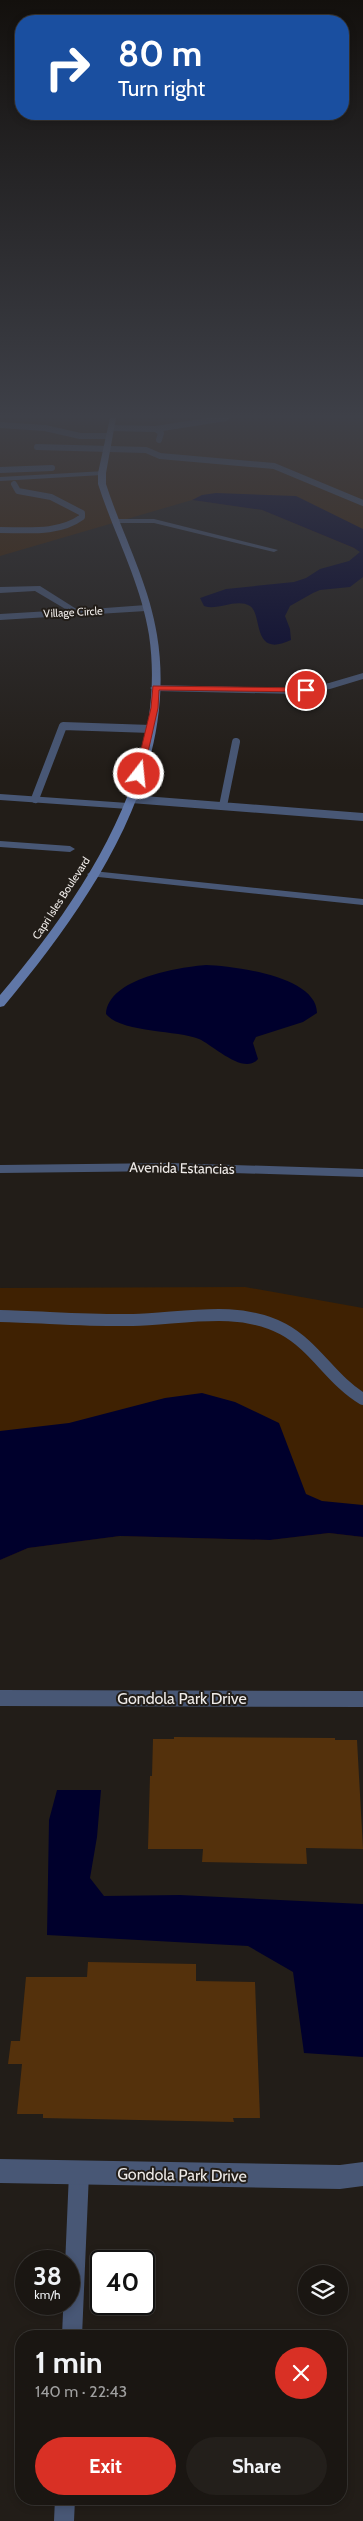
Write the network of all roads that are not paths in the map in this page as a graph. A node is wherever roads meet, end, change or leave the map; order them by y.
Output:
1 (120, 536) edge
2 (215, 536) edge
3 (274, 550) dead end
4 (0, 590) edge
5 (146, 608) junction
6 (76, 612) junction
7 (0, 617) edge
8 (363, 676) edge
9 (155, 688) junction
10 (150, 729) junction
11 (236, 742) dead end
12 (0, 797) edge
13 (36, 800) junction
14 (129, 803) junction
15 (223, 806) junction
16 (363, 816) edge
17 (0, 844) edge
18 (70, 849) dead end
19 (93, 874) junction
20 (363, 902) edge
21 (0, 1003) edge
22 (0, 1169) edge
23 (363, 1173) edge
24 (0, 1316) edge
25 (363, 1399) edge
26 (0, 1698) edge
27 (363, 1699) edge
28 (0, 2171) edge
29 (79, 2173) junction
30 (363, 2174) edge
31 (72, 2330) edge
32 (65, 2505) edge
33 (64, 2521) edge

1 - 5 street, Capri Isles Boulevard
2 - 3 street
4 - 6 street
5 - 6 street, Village Circle
5 - 9 street, Capri Isles Boulevard
6 - 7 street, Village Circle
8 - 9 street
9 - 10 street, Capri Isles Boulevard
10 - 13 lane
10 - 14 street, Capri Isles Boulevard
11 - 15 lane
12 - 13 street
13 - 14 street
14 - 15 lane
14 - 19 street, Capri Isles Boulevard
15 - 16 lane
17 - 18 street
19 - 20 street
19 - 21 street, Capri Isles Boulevard
22 - 23 street, Avenida Estancias
24 - 25 lane
26 - 27 street, Gondola Park Drive
28 - 29 street, Gondola Park Drive
29 - 30 street, Gondola Park Drive
29 - 31 lane
32 - 33 lane

